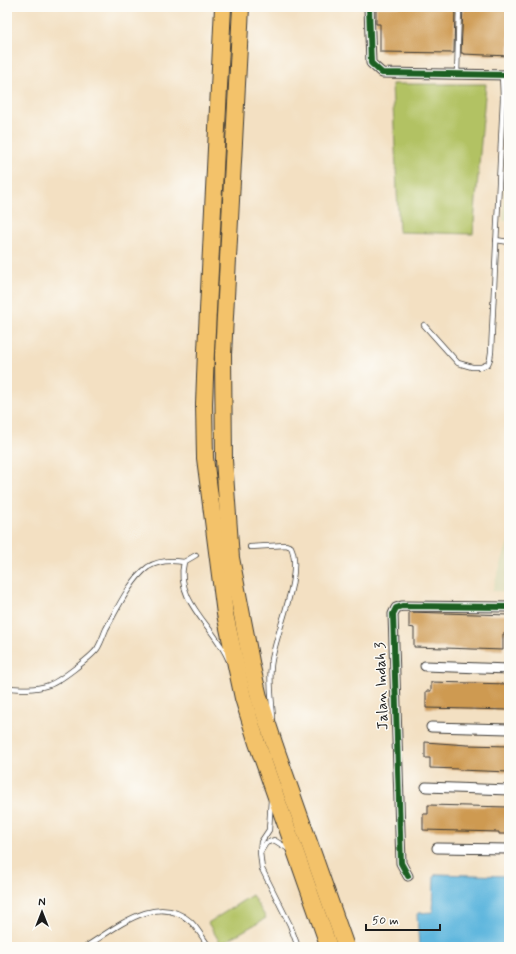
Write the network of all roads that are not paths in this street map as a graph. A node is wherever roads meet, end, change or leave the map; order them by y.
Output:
1 (223, 7) edge
2 (241, 7) edge
3 (369, 7) edge
4 (459, 7) edge
5 (457, 75) junction
6 (506, 75) edge
7 (503, 98) junction
8 (509, 99) edge
9 (496, 240) junction
10 (509, 242) edge
11 (424, 325) dead end
12 (250, 546) dead end
13 (196, 555) dead end
14 (184, 562) junction
15 (509, 608) edge
16 (425, 666) dead end
17 (509, 669) edge
18 (7, 688) edge
19 (244, 698) junction
20 (431, 727) dead end
21 (509, 729) edge
22 (275, 746) junction
23 (273, 787) junction
24 (426, 787) dead end
25 (509, 790) edge
26 (437, 848) dead end
27 (509, 849) edge
28 (260, 852) junction
29 (297, 855) junction
30 (408, 876) dead end
31 (85, 947) edge
32 (209, 947) edge
33 (298, 947) edge
34 (329, 947) edge
35 (346, 947) edge

1 - 19 highway
2 - 22 highway
3 - 5 street
4 - 5 lane
5 - 6 street
6 - 7 lane
7 - 8 lane
7 - 9 lane
9 - 10 lane
9 - 11 lane
12 - 22 lane
13 - 14 lane
14 - 18 lane
14 - 19 lane
15 - 30 street, Jalan Indah 3
16 - 17 street
19 - 23 highway
20 - 21 street
22 - 35 highway
23 - 28 lane
23 - 29 highway
24 - 25 street
26 - 27 street
28 - 29 lane
28 - 33 lane
29 - 34 highway
31 - 32 lane

